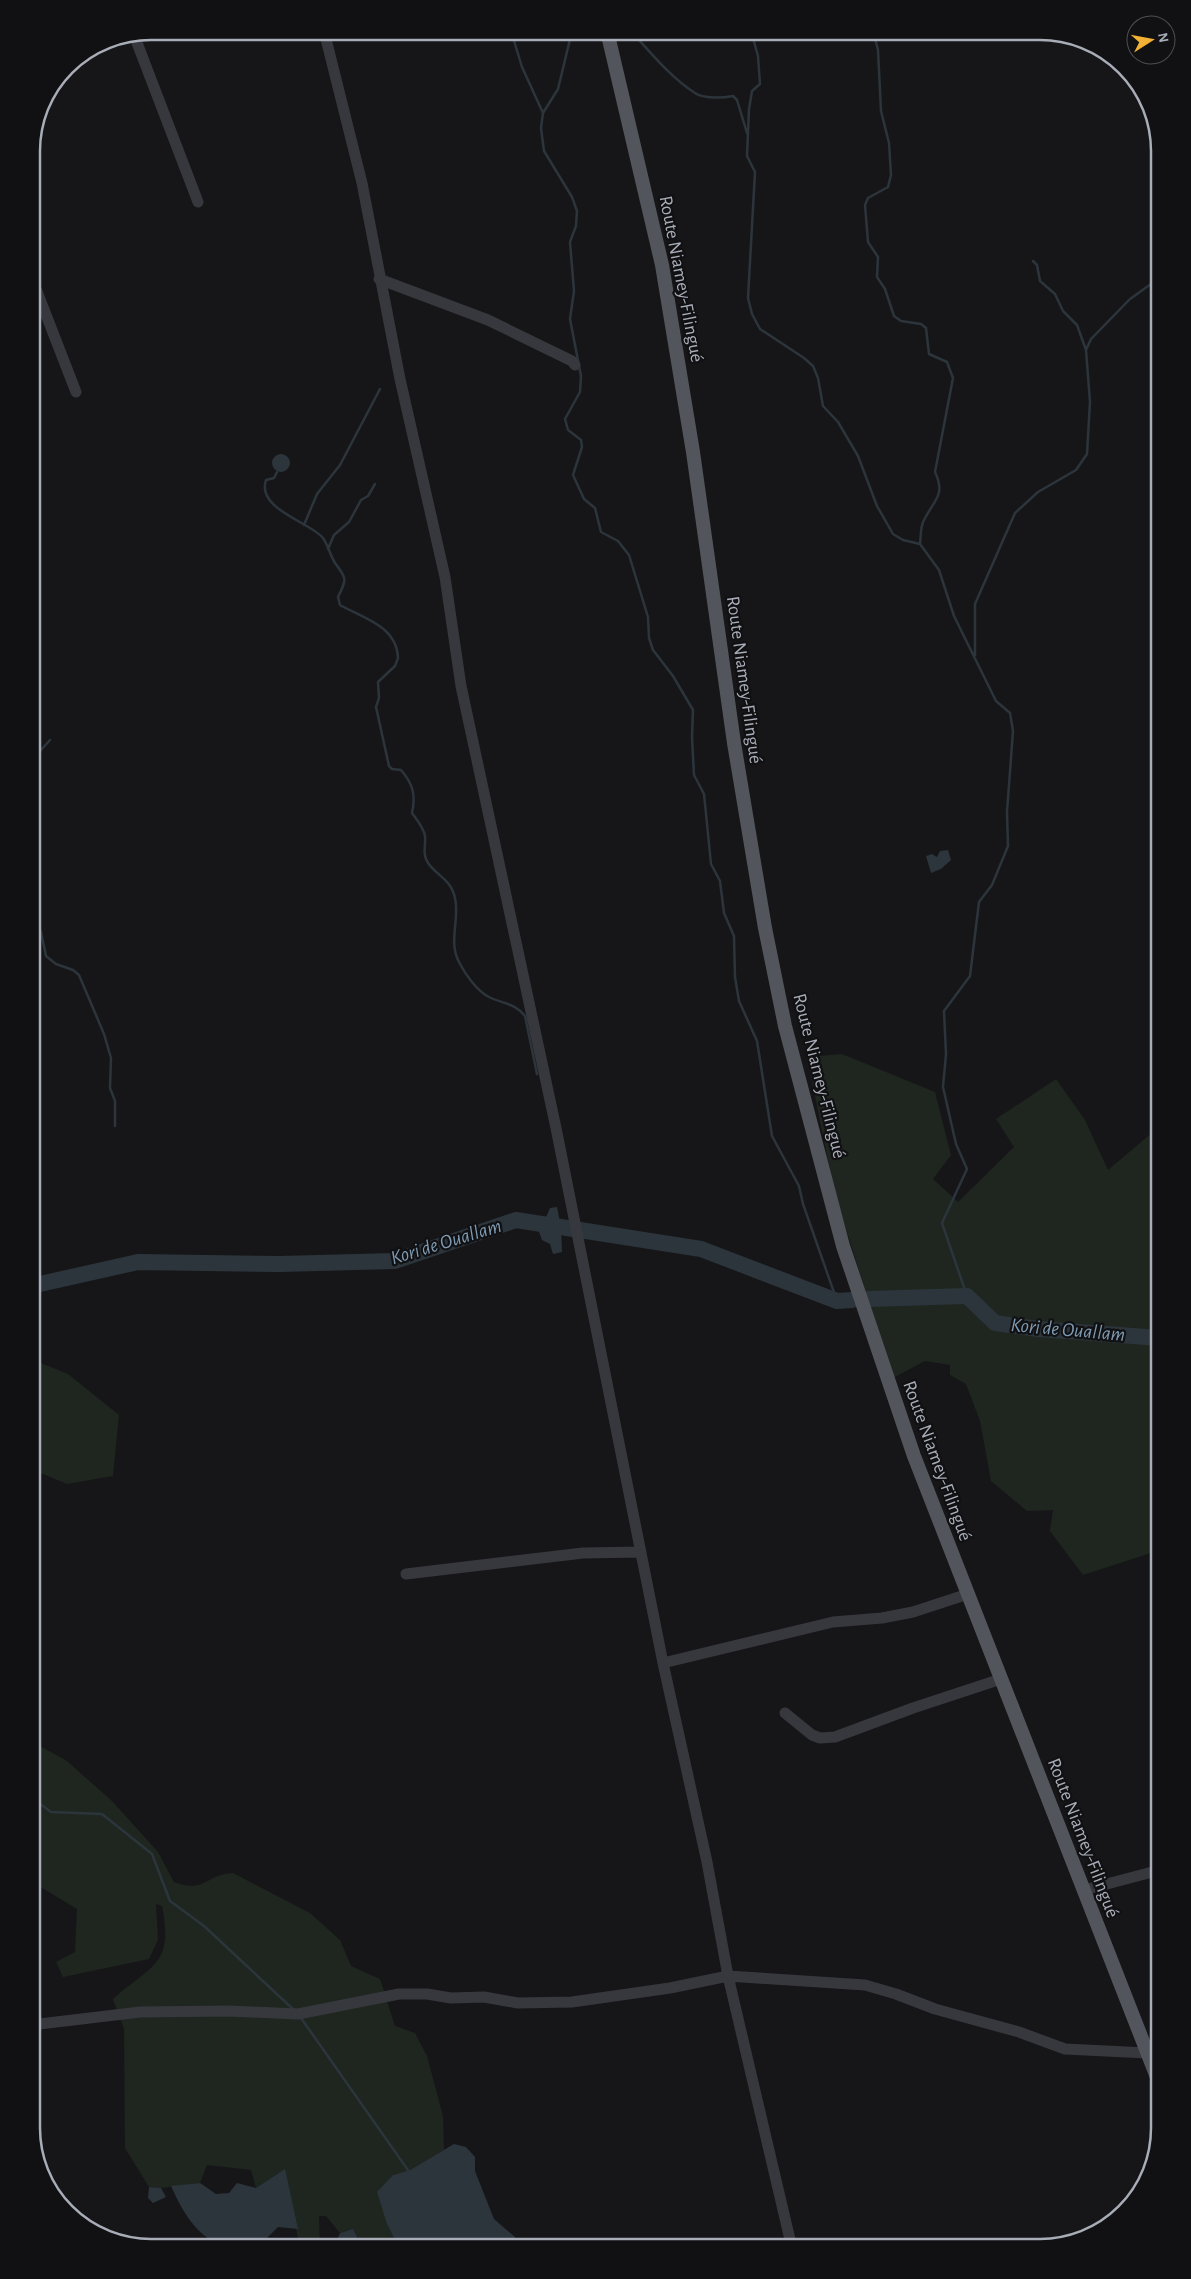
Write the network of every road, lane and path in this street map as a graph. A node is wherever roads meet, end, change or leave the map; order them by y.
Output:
1 (326, 40) edge
2 (609, 40) edge
3 (136, 41) edge
4 (198, 202) dead end
5 (379, 279) junction
6 (40, 297) edge
7 (575, 365) dead end
8 (76, 392) dead end
9 (641, 1552) junction
10 (406, 1574) dead end
11 (968, 1594) junction
12 (663, 1663) junction
13 (1001, 1679) junction
14 (785, 1713) dead end
15 (1151, 1872) edge
16 (1084, 1890) junction
17 (728, 1976) junction
18 (40, 2024) edge
19 (1147, 2053) junction
20 (1151, 2063) edge
21 (790, 2239) edge

1 - 5 street
2 - 11 main road, Route Niamey-Filingué
3 - 4 street
5 - 7 street
5 - 9 street
6 - 8 street
9 - 10 street
9 - 12 street
11 - 12 street
11 - 13 main road, Route Niamey-Filingué
12 - 17 street
13 - 14 street
13 - 16 main road, Route Niamey-Filingué
15 - 16 street
16 - 19 main road, Route Niamey-Filingué
17 - 18 street
17 - 19 street
17 - 21 street
19 - 20 main road, Route Niamey-Filingué

